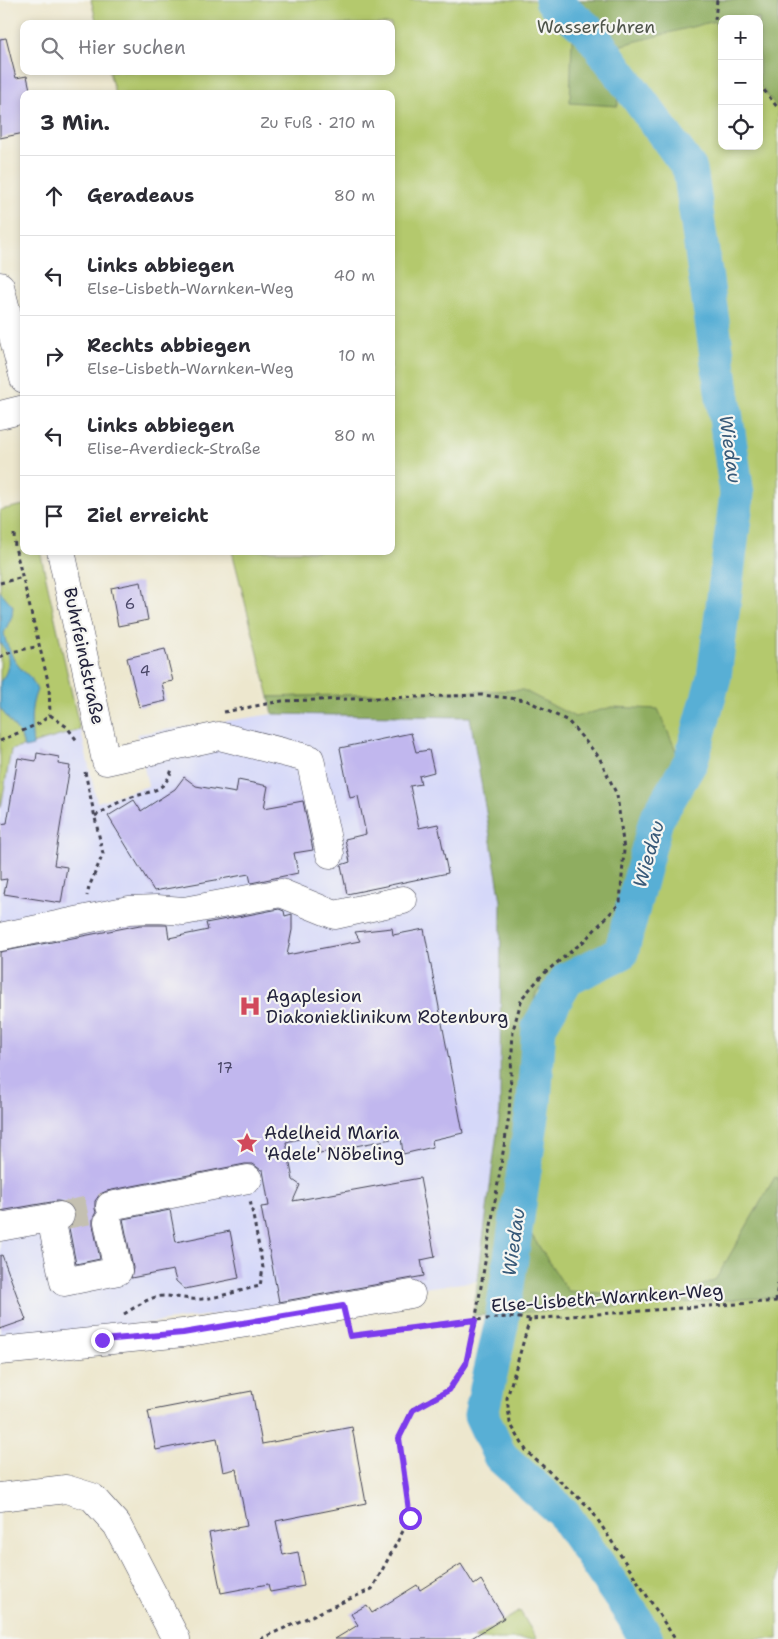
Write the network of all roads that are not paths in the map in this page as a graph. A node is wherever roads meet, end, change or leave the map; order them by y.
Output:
1 (0, 286) edge
2 (20, 364) edge
3 (20, 410) edge
4 (0, 415) edge
5 (62, 555) edge
6 (330, 854) dead end
7 (403, 900) dead end
8 (0, 937) edge
9 (248, 1180) road end
10 (0, 1227) edge
11 (411, 1294) dead end
12 (0, 1351) edge
13 (0, 1497) edge
14 (176, 1639) edge

1 - 2 street
3 - 4 street
5 - 6 street, Buhrfeindstraße
7 - 8 street
9 - 10 street
11 - 12 street
13 - 14 street

